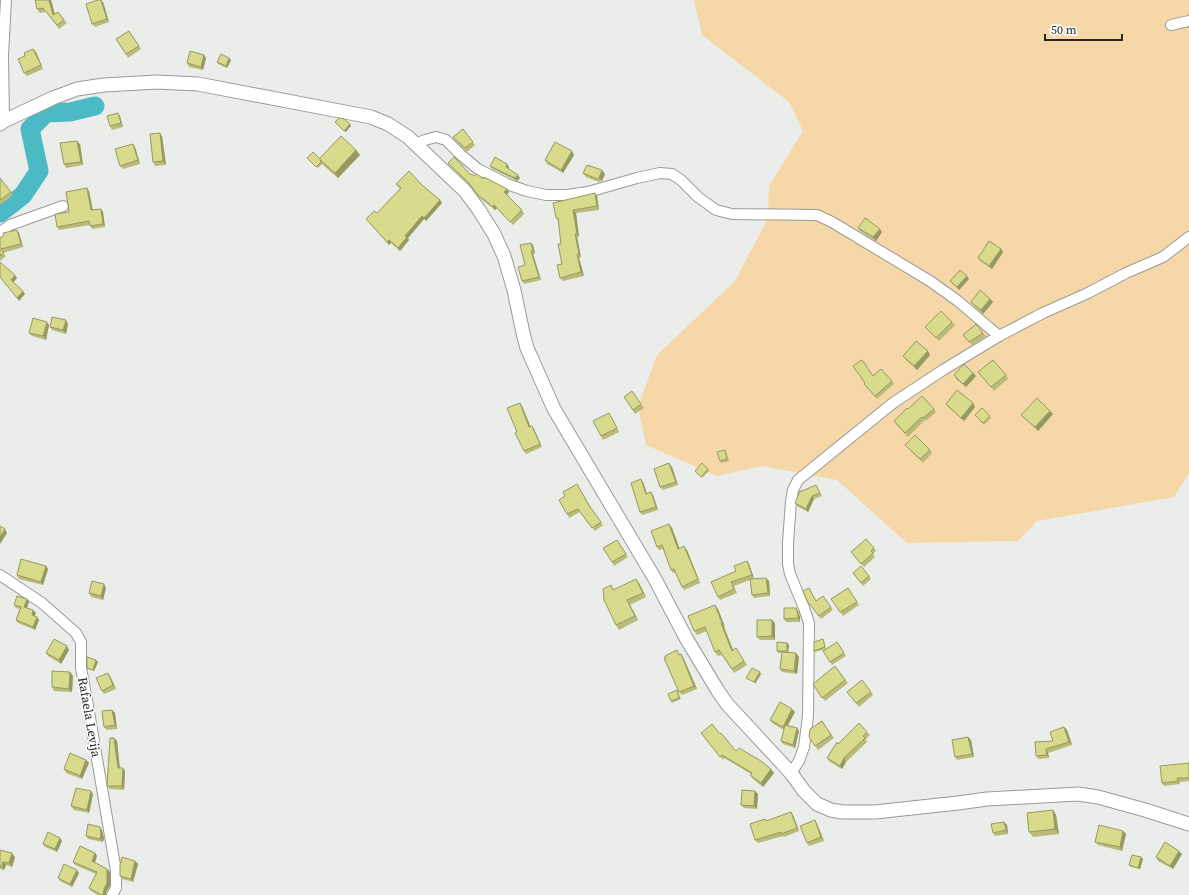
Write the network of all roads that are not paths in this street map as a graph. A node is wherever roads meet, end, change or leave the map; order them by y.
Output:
1 (6, 0) edge
2 (1189, 21) edge
3 (1171, 25) dead end
4 (2, 123) edge
5 (415, 144) junction
6 (63, 206) dead end
7 (0, 232) edge
8 (1189, 236) edge
9 (999, 336) junction
10 (0, 575) edge
11 (791, 773) junction
12 (1189, 824) edge
13 (112, 895) edge

1 - 4 street
2 - 3 street
4 - 5 main road
5 - 9 street
5 - 11 main road
6 - 7 street
8 - 9 street
9 - 11 street
10 - 13 street, Rafaela Levija
11 - 12 main road

